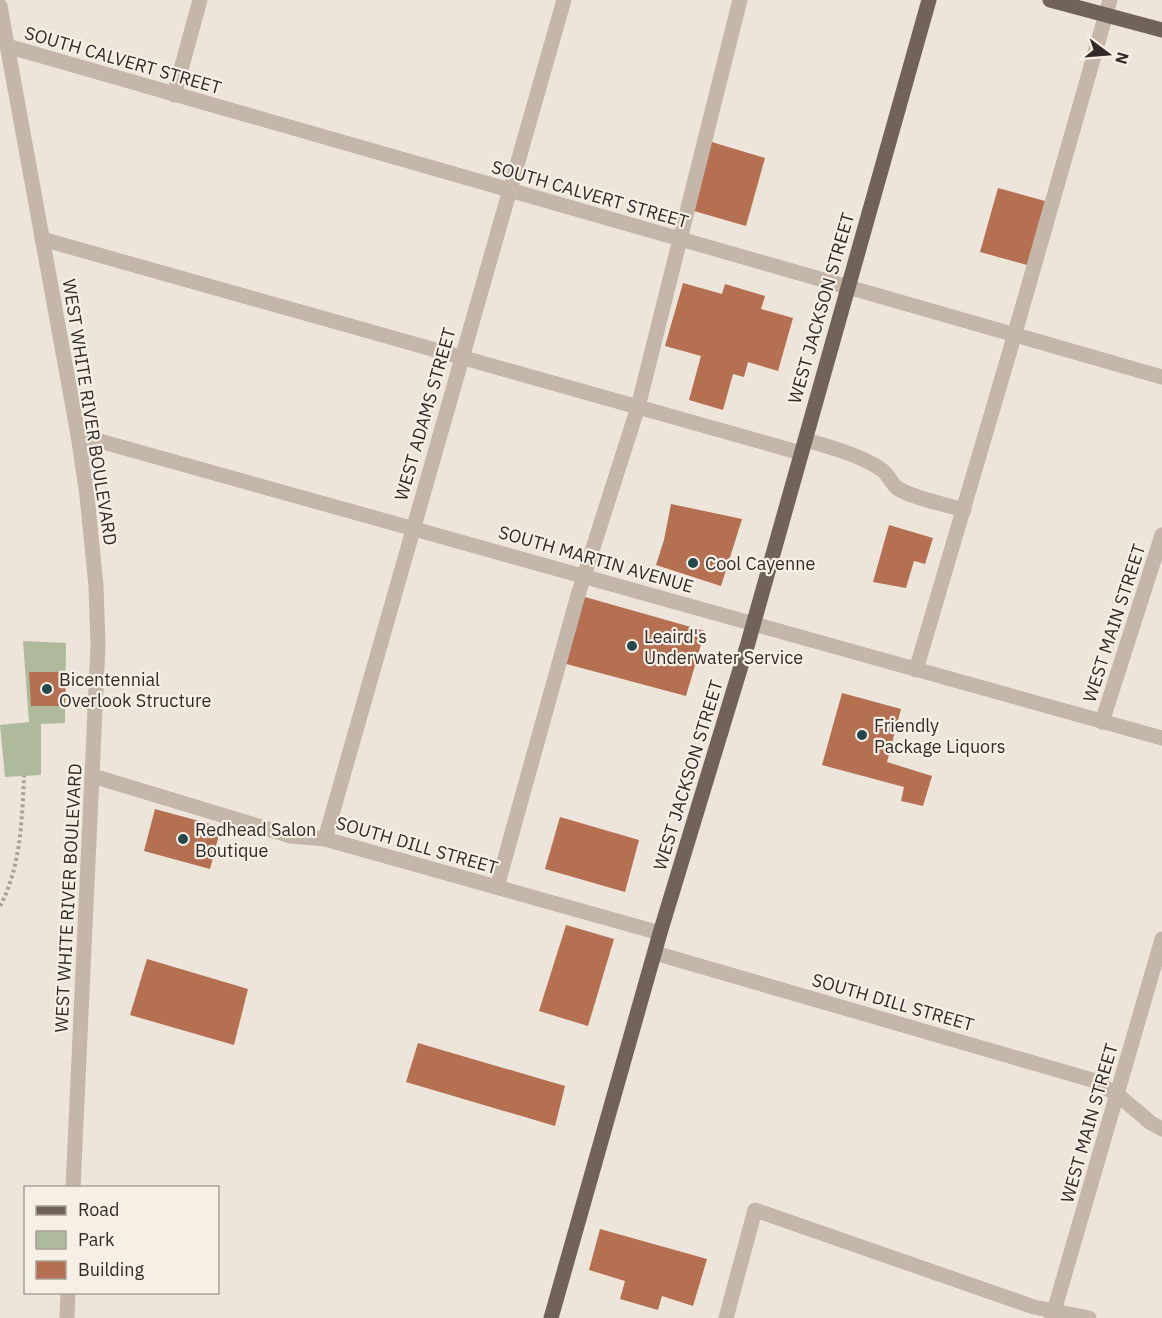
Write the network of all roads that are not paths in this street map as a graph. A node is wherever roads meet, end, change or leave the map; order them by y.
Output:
1 (200, 0) edge
2 (564, 0) edge
3 (740, 0) edge
4 (929, 0) edge
5 (1050, 0) edge
6 (0, 6) edge
7 (1108, 7) edge
8 (1162, 30) edge
9 (7, 46) junction
10 (174, 95) junction
11 (509, 191) junction
12 (42, 239) junction
13 (679, 240) junction
14 (847, 288) junction
15 (1014, 336) junction
16 (461, 356) junction
17 (1162, 377) edge
18 (638, 407) junction
19 (78, 435) junction
20 (803, 446) junction
21 (964, 510) junction
22 (412, 528) junction
23 (1162, 535) edge
24 (1159, 558) edge
25 (584, 575) junction
26 (753, 624) junction
27 (916, 670) junction
28 (1102, 722) junction
29 (1162, 738) edge
30 (93, 776) junction
31 (325, 839) junction
32 (497, 887) junction
33 (660, 933) junction
34 (1162, 939) edge
35 (655, 953) junction
36 (1118, 1095) junction
37 (1162, 1129) edge
38 (73, 1186) edge
39 (68, 1294) edge
40 (1053, 1314) edge
41 (67, 1318) edge
42 (550, 1318) edge
43 (726, 1318) edge
44 (1089, 1318) edge

1 - 10 street
2 - 11 street, WEST ADAMS STREET
3 - 13 street
4 - 14 main road, WEST JACKSON STREET
5 - 7 main road
6 - 9 street, WEST WHITE RIVER BOULEVARD
7 - 8 main road
7 - 15 street
9 - 10 street, SOUTH CALVERT STREET
9 - 12 street, WEST WHITE RIVER BOULEVARD
10 - 11 street, SOUTH CALVERT STREET
11 - 13 street, SOUTH CALVERT STREET
11 - 16 street, WEST ADAMS STREET
12 - 16 street
12 - 19 street, WEST WHITE RIVER BOULEVARD
13 - 14 street, SOUTH CALVERT STREET
13 - 18 street
14 - 15 street, SOUTH CALVERT STREET
14 - 20 main road, WEST JACKSON STREET
15 - 17 street, SOUTH CALVERT STREET
15 - 21 street
16 - 18 street
16 - 22 street, WEST ADAMS STREET
18 - 20 street
18 - 25 street
19 - 22 street, SOUTH MARTIN AVENUE
19 - 30 street, WEST WHITE RIVER BOULEVARD
20 - 21 street
20 - 26 main road, WEST JACKSON STREET
21 - 27 street
22 - 25 street, SOUTH MARTIN AVENUE
22 - 31 street, WEST ADAMS STREET
23 - 24 street, WEST MAIN STREET
24 - 28 street, WEST MAIN STREET
25 - 26 street, SOUTH MARTIN AVENUE
25 - 32 street
26 - 27 street, SOUTH MARTIN AVENUE
26 - 33 main road, WEST JACKSON STREET
27 - 28 street, SOUTH MARTIN AVENUE
28 - 29 street, SOUTH MARTIN AVENUE
30 - 31 street, SOUTH DILL STREET
30 - 38 street, WEST WHITE RIVER BOULEVARD
31 - 32 street, SOUTH DILL STREET
32 - 33 street, SOUTH DILL STREET
33 - 35 main road, WEST JACKSON STREET
34 - 36 street, WEST MAIN STREET
35 - 36 street, SOUTH DILL STREET
35 - 42 main road, WEST JACKSON STREET
36 - 37 street, SOUTH DILL STREET
36 - 40 street, WEST MAIN STREET
39 - 41 street
40 - 43 street
40 - 44 street

